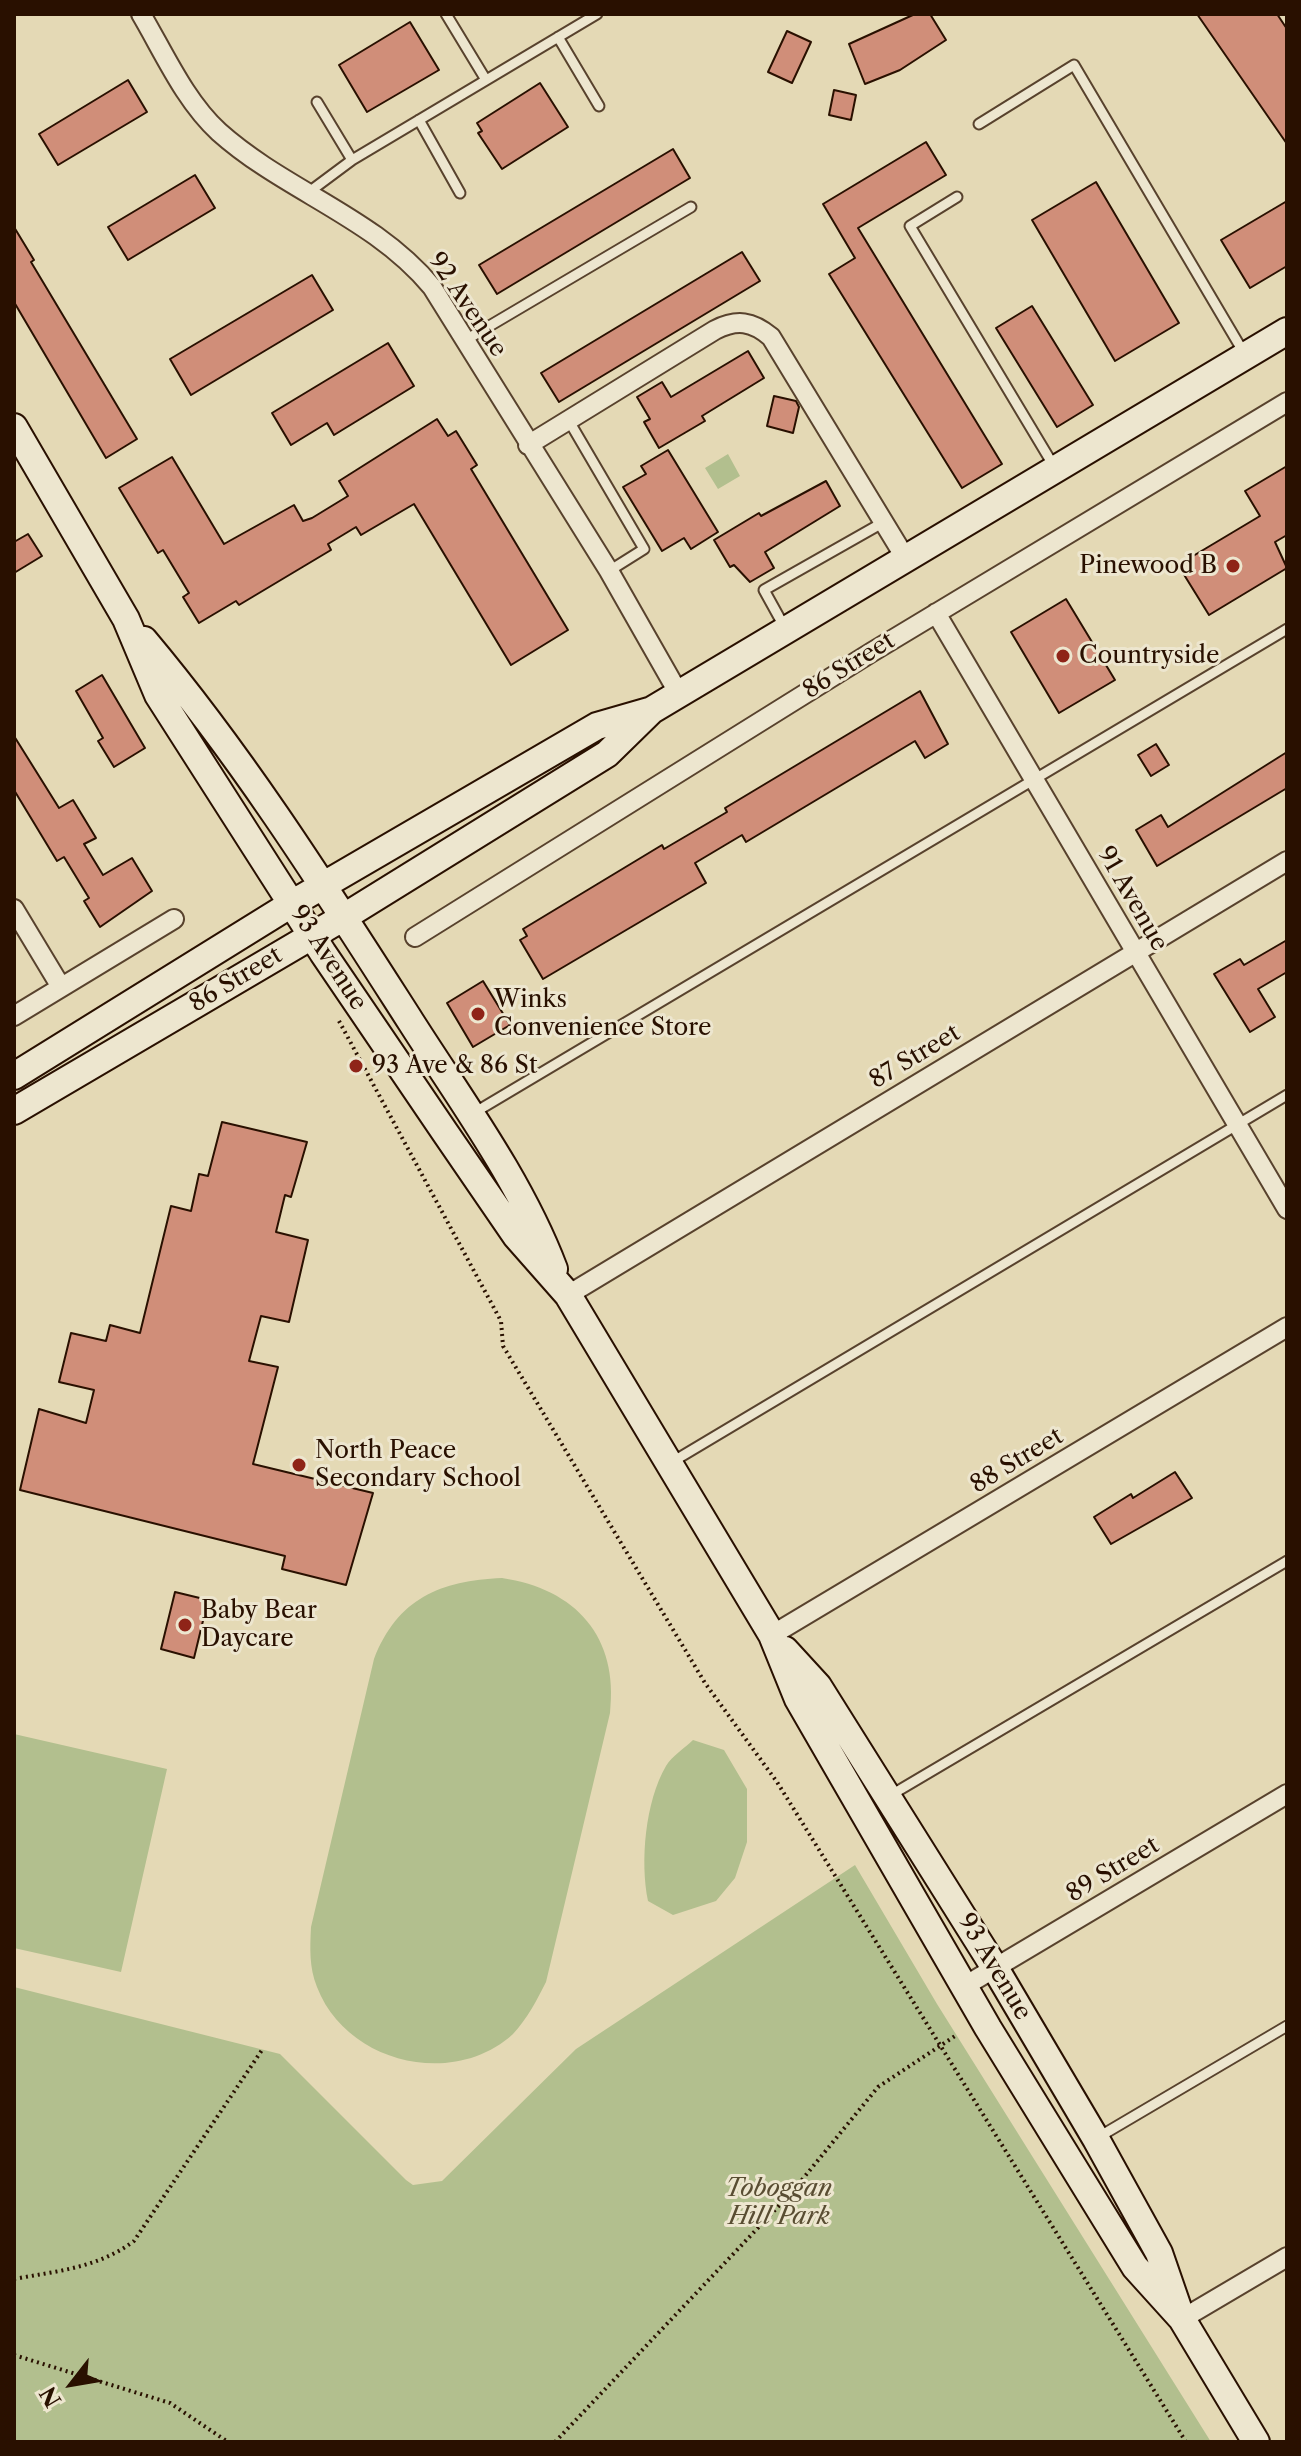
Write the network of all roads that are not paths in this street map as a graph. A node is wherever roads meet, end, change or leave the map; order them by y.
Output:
1 (141, 14) edge
2 (446, 14) edge
3 (597, 14) edge
4 (558, 37) junction
5 (486, 80) junction
6 (317, 102) dead end
7 (599, 106) dead end
8 (419, 120) junction
9 (979, 124) dead end
10 (352, 160) junction
11 (309, 192) junction
12 (460, 193) dead end
13 (957, 197) dead end
14 (691, 207) dead end
15 (1287, 331) edge
16 (464, 341) junction
17 (1246, 356) junction
18 (1287, 402) edge
19 (569, 421) junction
20 (14, 427) edge
21 (528, 445) junction
22 (1056, 470) junction
23 (884, 522) junction
24 (906, 559) junction
25 (609, 571) junction
26 (936, 613) junction
27 (126, 619) junction
28 (1287, 629) edge
29 (787, 631) junction
30 (679, 694) junction
31 (652, 710) junction
32 (1034, 780) junction
33 (1287, 861) edge
34 (323, 886) junction
35 (293, 903) junction
36 (14, 909) edge
37 (344, 917) junction
38 (174, 919) dead end
39 (313, 935) junction
40 (415, 937) dead end
41 (1135, 952) junction
42 (61, 987) junction
43 (14, 1016) edge
44 (14, 1076) edge
45 (1287, 1095) edge
46 (14, 1111) edge
47 (471, 1115) junction
48 (1236, 1125) junction
49 (1287, 1209) edge
50 (563, 1287) junction
51 (1287, 1327) edge
52 (669, 1464) junction
53 (1287, 1561) edge
54 (772, 1635) junction
55 (1287, 1794) edge
56 (890, 1796) junction
57 (995, 1968) junction
58 (963, 1987) junction
59 (1287, 2026) edge
60 (1096, 2139) junction
61 (1287, 2257) edge
62 (1182, 2319) junction
63 (1256, 2442) edge

1 - 11 street, 92 Avenue
2 - 5 lane
3 - 4 lane
4 - 5 lane
4 - 7 lane
5 - 8 lane
6 - 10 lane
8 - 10 lane
8 - 12 lane
9 - 17 lane
10 - 11 lane
11 - 16 street, 92 Avenue
13 - 22 lane
14 - 16 lane
15 - 17 main road, 86 Street
16 - 21 street, 92 Avenue
17 - 22 main road, 86 Street
18 - 26 street, 86 Street
19 - 21 street
19 - 23 street
19 - 25 lane
20 - 27 main road, 93 Avenue
21 - 25 street, 92 Avenue
22 - 24 main road, 86 Street
23 - 24 street
23 - 29 lane
24 - 29 main road, 86 Street
25 - 30 street, 92 Avenue
26 - 32 street, 91 Avenue
26 - 40 street, 86 Street
27 - 34 main road, 93 Avenue
27 - 35 main road, 93 Avenue
28 - 32 lane
29 - 30 main road, 86 Street
30 - 31 main road, 86 Street
31 - 34 main road, 86 Street
31 - 37 main road, 86 Street
32 - 41 street, 91 Avenue
32 - 47 lane
33 - 41 street, 87 Street
34 - 35 main road, 86 Street
34 - 37 main road, 93 Avenue
35 - 39 main road, 93 Avenue
35 - 44 main road, 86 Street
36 - 42 street
37 - 39 main road, 86 Street
37 - 47 main road, 93 Avenue
38 - 42 street
39 - 46 main road, 86 Street
39 - 50 main road, 93 Avenue
41 - 48 street, 91 Avenue
41 - 50 street, 87 Street
42 - 43 street
45 - 48 lane
47 - 50 main road, 93 Avenue
48 - 49 street, 91 Avenue
48 - 52 lane
50 - 52 main road, 93 Avenue
51 - 54 street, 88 Street
52 - 54 main road, 93 Avenue
53 - 56 lane
54 - 56 main road, 93 Avenue
54 - 58 main road, 93 Avenue
55 - 57 street, 89 Street
56 - 57 main road, 93 Avenue
57 - 58 street, 89 Street
57 - 60 main road, 93 Avenue
58 - 62 main road, 93 Avenue
59 - 60 lane
60 - 62 main road, 93 Avenue
61 - 62 street
62 - 63 main road, 93 Avenue

